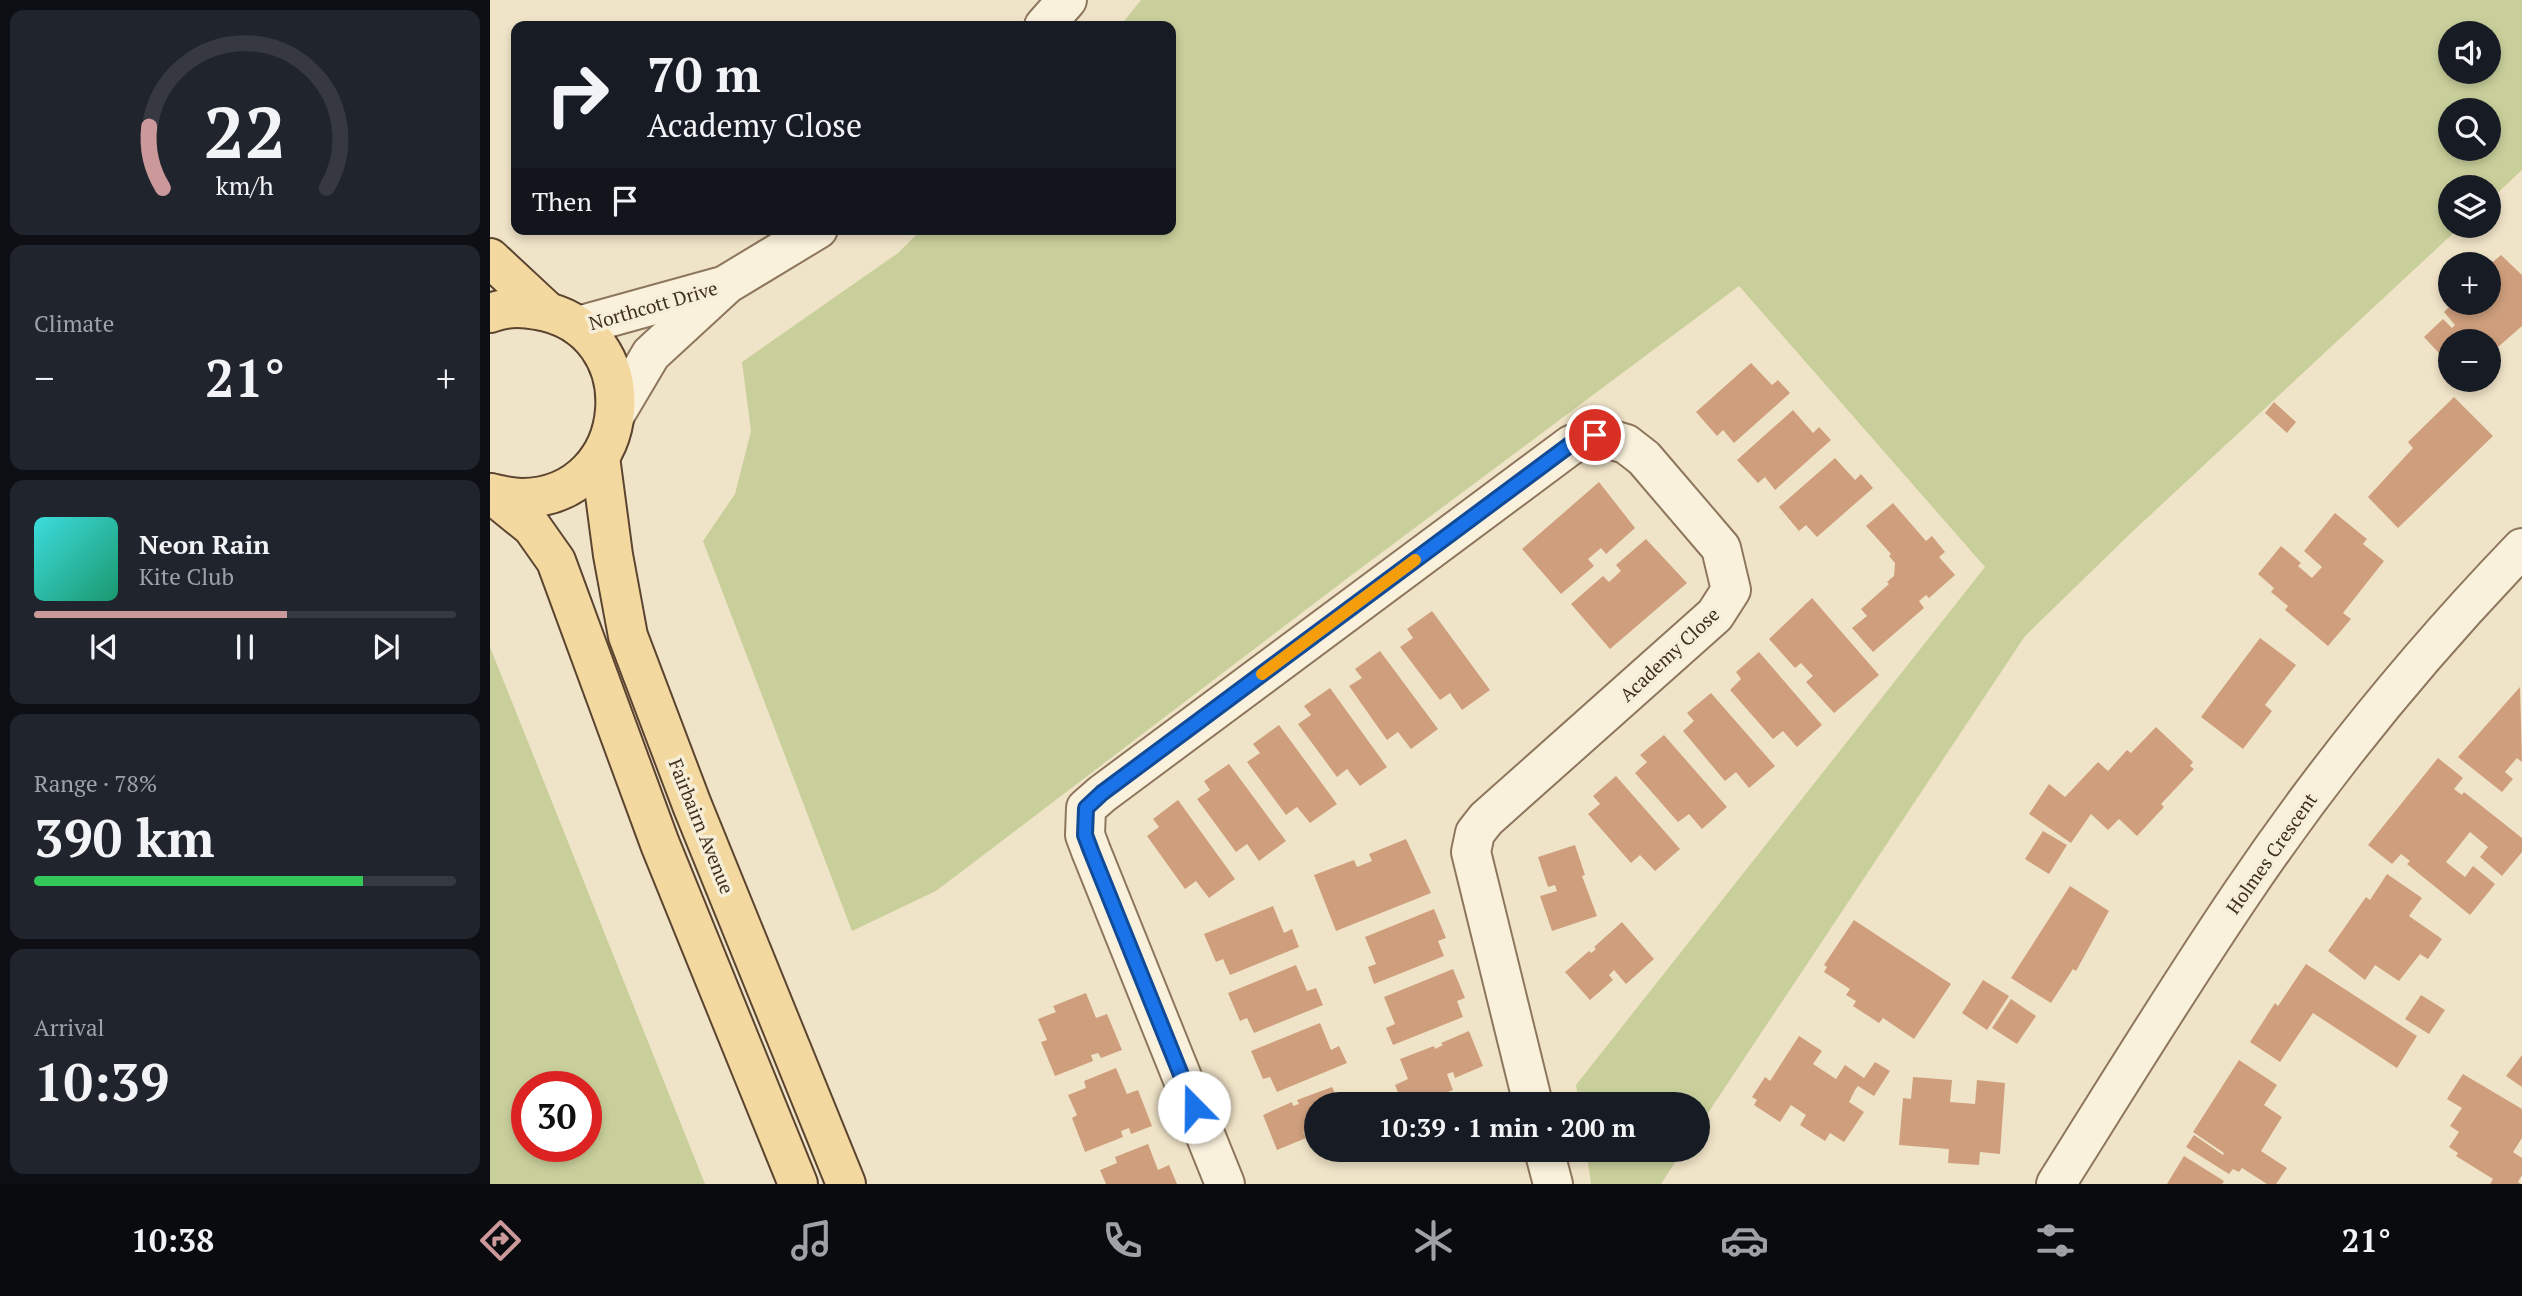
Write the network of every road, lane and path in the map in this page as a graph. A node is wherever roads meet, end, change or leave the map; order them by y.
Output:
1 (1067, 0) edge
2 (1048, 21) edge
3 (808, 235) edge
4 (490, 258) edge
5 (727, 284) junction
6 (490, 313) edge
7 (563, 319) junction
8 (617, 412) junction
9 (600, 457) junction
10 (490, 493) edge
11 (2522, 548) edge
12 (1530, 1092) edge
13 (1548, 1162) edge
14 (798, 1184) edge
15 (846, 1184) edge
16 (1225, 1184) edge
17 (1553, 1184) edge
18 (2056, 1184) edge

1 - 2 street
3 - 5 street, Northcott Drive
4 - 7 main road
5 - 7 street, Northcott Drive
5 - 8 street, Northcott Drive
6 - 7 main road
7 - 8 main road
8 - 9 main road
9 - 10 main road
9 - 15 main road, Fairbairn Avenue
10 - 14 main road
11 - 18 street, Holmes Crescent
12 - 16 street, Academy Close
13 - 17 street

